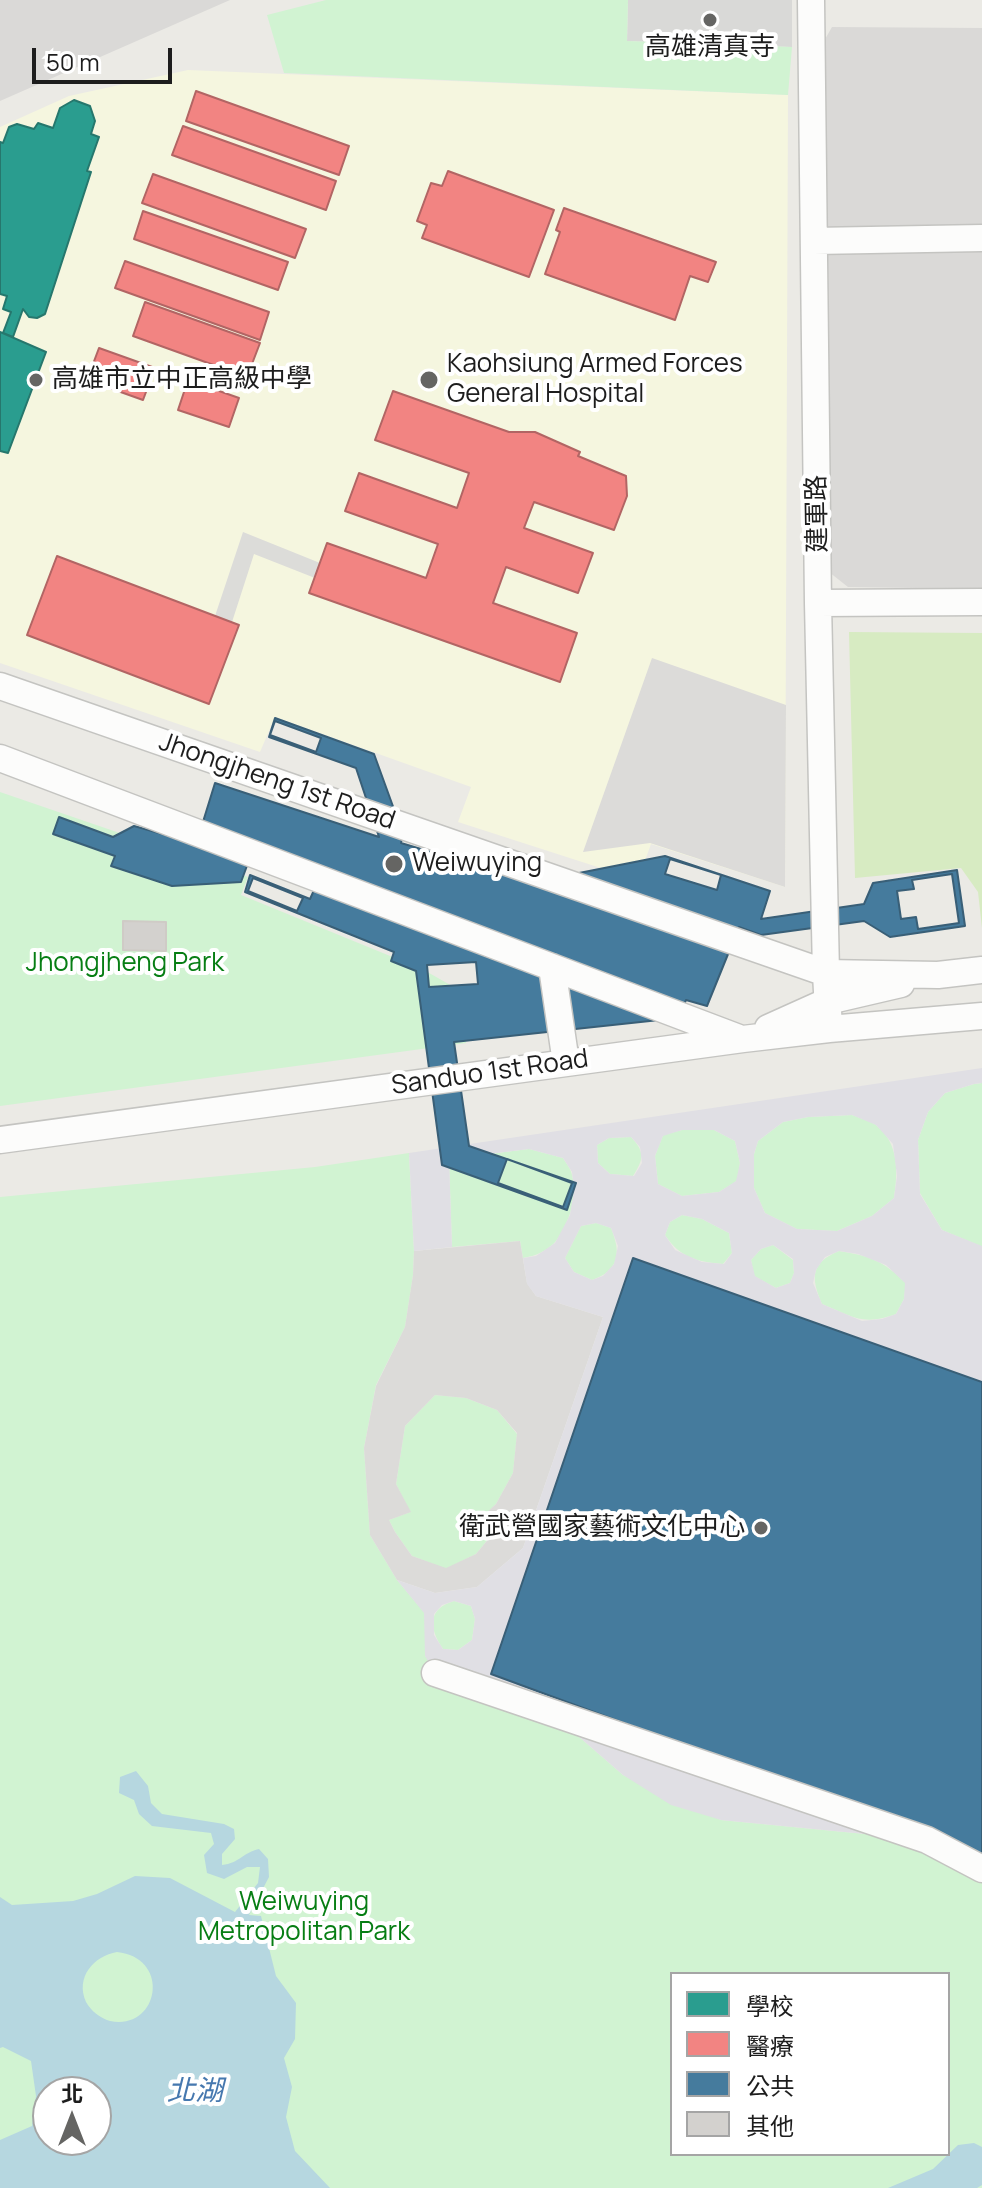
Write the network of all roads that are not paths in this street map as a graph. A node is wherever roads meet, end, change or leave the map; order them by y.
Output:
1 (811, 0) edge
2 (982, 238) edge
3 (814, 241) junction
4 (982, 602) edge
5 (818, 603) junction
6 (0, 686) edge
7 (0, 758) edge
8 (552, 967) junction
9 (982, 970) edge
10 (826, 973) junction
11 (938, 975) junction
12 (828, 1001) junction
13 (982, 1016) edge
14 (829, 1029) junction
15 (743, 1039) junction
16 (566, 1063) junction
17 (0, 1140) edge
18 (435, 1673) dead end
19 (982, 1869) edge

1 - 3 street, 建軍路
2 - 3 street
3 - 5 street, 建軍路
4 - 5 street
5 - 10 street, 建軍路
6 - 10 street, Jhongjheng 1st Road
7 - 8 street
8 - 15 street
8 - 16 street
9 - 11 street
10 - 11 street
10 - 12 street, 建軍路
11 - 12 street
12 - 14 street, 建軍路
12 - 15 street
13 - 14 street, Sanduo 1st Road
14 - 15 street, Sanduo 1st Road
15 - 16 street, Sanduo 1st Road
16 - 17 street, Sanduo 1st Road
18 - 19 street

